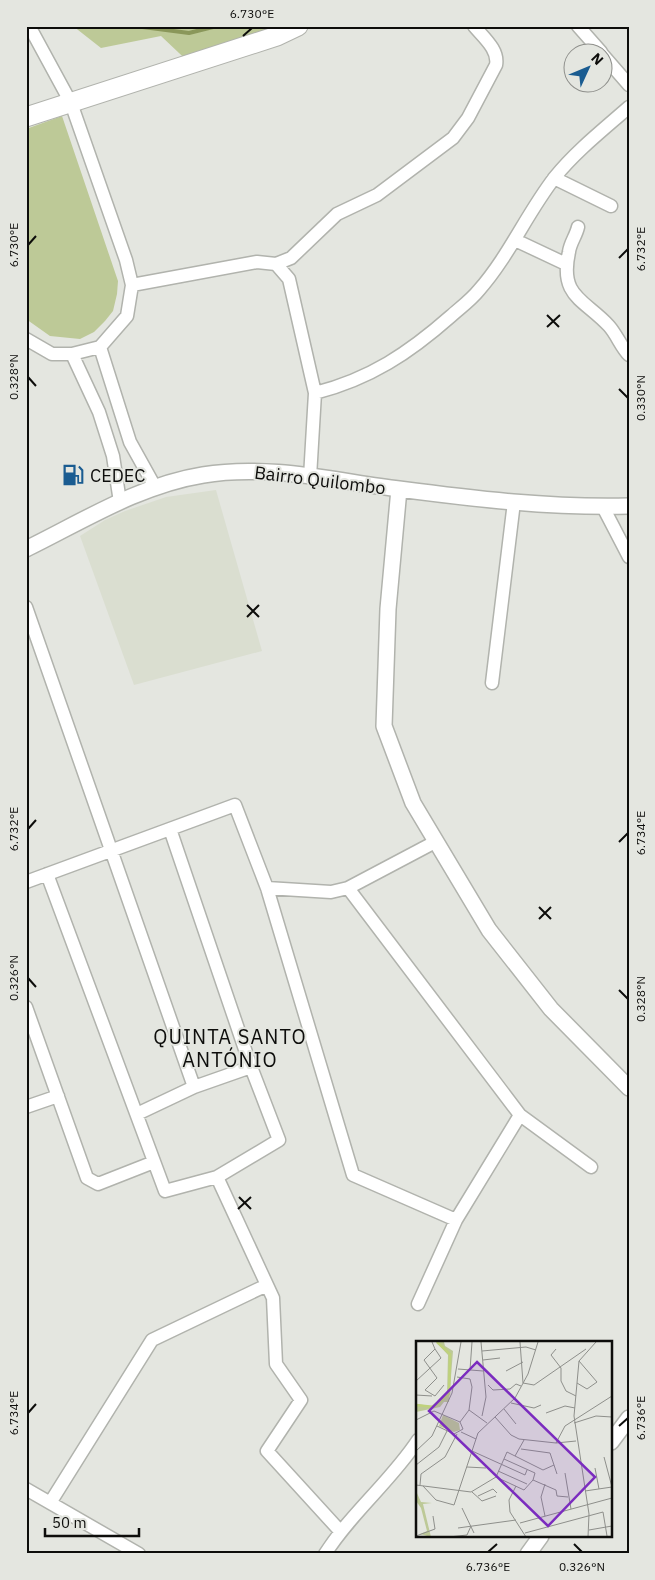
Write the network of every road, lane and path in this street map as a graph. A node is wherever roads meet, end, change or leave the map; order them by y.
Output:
1 (298, 26) edge
2 (474, 26) edge
3 (578, 26) edge
4 (26, 30) edge
5 (592, 42) edge
6 (612, 65) edge
7 (629, 85) edge
8 (71, 103) junction
9 (629, 106) edge
10 (26, 118) edge
11 (554, 178) junction
12 (611, 206) dead end
13 (578, 227) dead end
14 (515, 240) junction
15 (276, 264) junction
16 (566, 264) junction
17 (132, 285) junction
18 (26, 339) edge
19 (100, 347) junction
20 (72, 354) junction
21 (629, 355) edge
22 (314, 393) junction
23 (310, 477) junction
24 (155, 488) junction
25 (399, 489) junction
26 (120, 502) junction
27 (514, 502) junction
28 (629, 506) edge
29 (603, 507) junction
30 (26, 549) edge
31 (629, 557) edge
32 (26, 606) edge
33 (492, 683) dead end
34 (170, 829) junction
35 (435, 842) junction
36 (111, 849) junction
37 (47, 874) junction
38 (26, 882) edge
39 (267, 888) junction
40 (348, 888) junction
41 (26, 1007) edge
42 (250, 1067) junction
43 (194, 1087) junction
44 (629, 1088) edge
45 (58, 1096) junction
46 (26, 1107) edge
47 (137, 1114) junction
48 (520, 1116) junction
49 (154, 1162) junction
50 (591, 1167) dead end
51 (217, 1177) junction
52 (456, 1220) junction
53 (266, 1285) junction
54 (418, 1304) dead end
55 (629, 1418) edge
56 (612, 1441) edge
57 (416, 1443) edge
58 (26, 1489) edge
59 (50, 1503) junction
60 (340, 1531) junction
61 (540, 1538) edge
62 (139, 1554) edge
63 (325, 1554) edge
64 (528, 1554) edge

1 - 8 main road
2 - 15 street
3 - 5 street
4 - 8 street
6 - 7 street
8 - 10 main road
8 - 17 street
9 - 11 street
11 - 12 street
11 - 14 street
13 - 16 street
14 - 16 street
14 - 22 street
15 - 17 street
15 - 22 street
16 - 21 street
17 - 19 street
18 - 20 street
19 - 20 street
19 - 24 street
20 - 26 street
22 - 23 street
23 - 24 street, Bairro Quilombo
23 - 25 street, Bairro Quilombo
24 - 26 street, Bairro Quilombo
25 - 27 street, Bairro Quilombo
25 - 35 street
26 - 30 street, Bairro Quilombo
27 - 29 street, Bairro Quilombo
27 - 33 street
28 - 29 street, Bairro Quilombo
29 - 31 street
32 - 36 street
34 - 36 street
34 - 39 street
34 - 42 street
35 - 40 street
35 - 44 street
36 - 37 street
36 - 43 street
37 - 38 street
37 - 47 street
39 - 40 street
39 - 52 street
40 - 48 street
41 - 45 street
42 - 43 street
42 - 51 street
43 - 47 street
45 - 46 street
45 - 49 street
47 - 49 street
48 - 50 street
48 - 52 street
49 - 51 street
51 - 53 street
52 - 54 street
53 - 59 street
53 - 60 street
55 - 56 street
57 - 60 street
58 - 59 street
59 - 62 street
60 - 63 street
61 - 64 street

